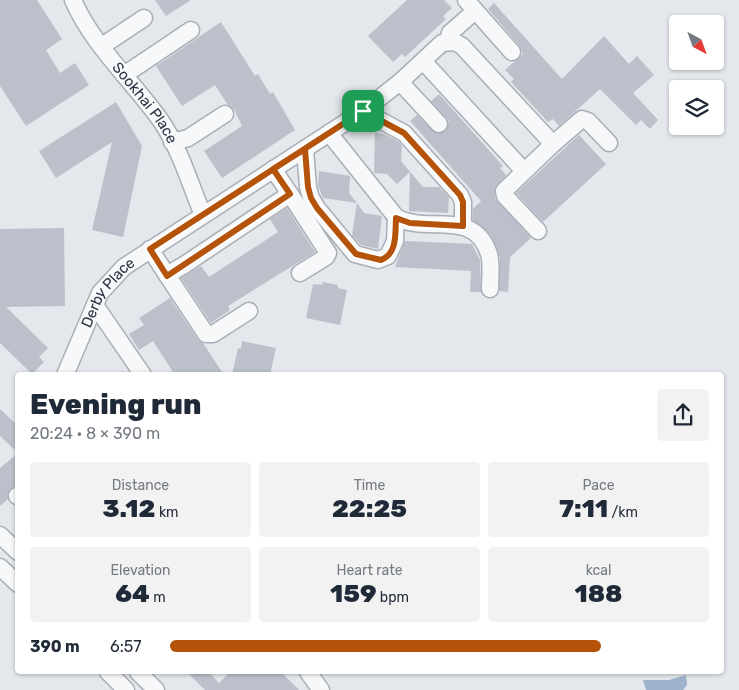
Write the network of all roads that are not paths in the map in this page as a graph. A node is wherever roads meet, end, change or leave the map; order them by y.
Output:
1 (73, 0) edge
2 (471, 5) edge
3 (144, 18) dead end
4 (191, 30) dead end
5 (448, 41) junction
6 (102, 46) junction
7 (512, 52) dead end
8 (423, 61) junction
9 (124, 75) junction
10 (400, 82) junction
11 (363, 111) junction
12 (225, 114) dead end
13 (439, 124) dead end
14 (329, 133) junction
15 (172, 142) junction
16 (609, 143) dead end
17 (553, 144) junction
18 (305, 149) junction
19 (273, 169) junction
20 (524, 171) junction
21 (290, 194) junction
22 (203, 215) junction
23 (396, 218) junction
24 (463, 226) junction
25 (538, 230) dead end
26 (150, 249) junction
27 (300, 273) dead end
28 (167, 276) junction
29 (490, 289) dead end
30 (95, 305) junction
31 (249, 311) dead end
32 (66, 372) edge
33 (141, 372) edge
34 (0, 535) edge
35 (15, 549) edge
36 (0, 567) edge
37 (15, 581) edge
38 (110, 674) edge
39 (140, 674) edge
40 (309, 674) edge
41 (126, 690) edge
42 (156, 690) edge
43 (321, 690) edge

1 - 6 street, Sookhai Place
2 - 5 street, Derby Place
2 - 7 street
3 - 6 street
4 - 9 street
5 - 8 street, Derby Place
5 - 17 street
6 - 9 street, Sookhai Place
8 - 10 street, Derby Place
8 - 20 street
9 - 15 street, Sookhai Place
10 - 11 street, Derby Place
10 - 13 street
11 - 14 street, Derby Place
11 - 24 street
12 - 15 street
14 - 18 street, Derby Place
14 - 23 street
15 - 22 street, Sookhai Place
16 - 17 street
17 - 20 street
18 - 19 street, Derby Place
18 - 23 street
19 - 21 street
19 - 22 street, Derby Place
20 - 25 street
21 - 27 street
21 - 28 street
22 - 26 street, Derby Place
23 - 24 street
24 - 29 street
26 - 28 street
26 - 30 street, Derby Place
28 - 31 street
30 - 32 street, Derby Place
30 - 33 street
34 - 35 street
36 - 37 street
38 - 41 street
39 - 42 street
40 - 43 street

